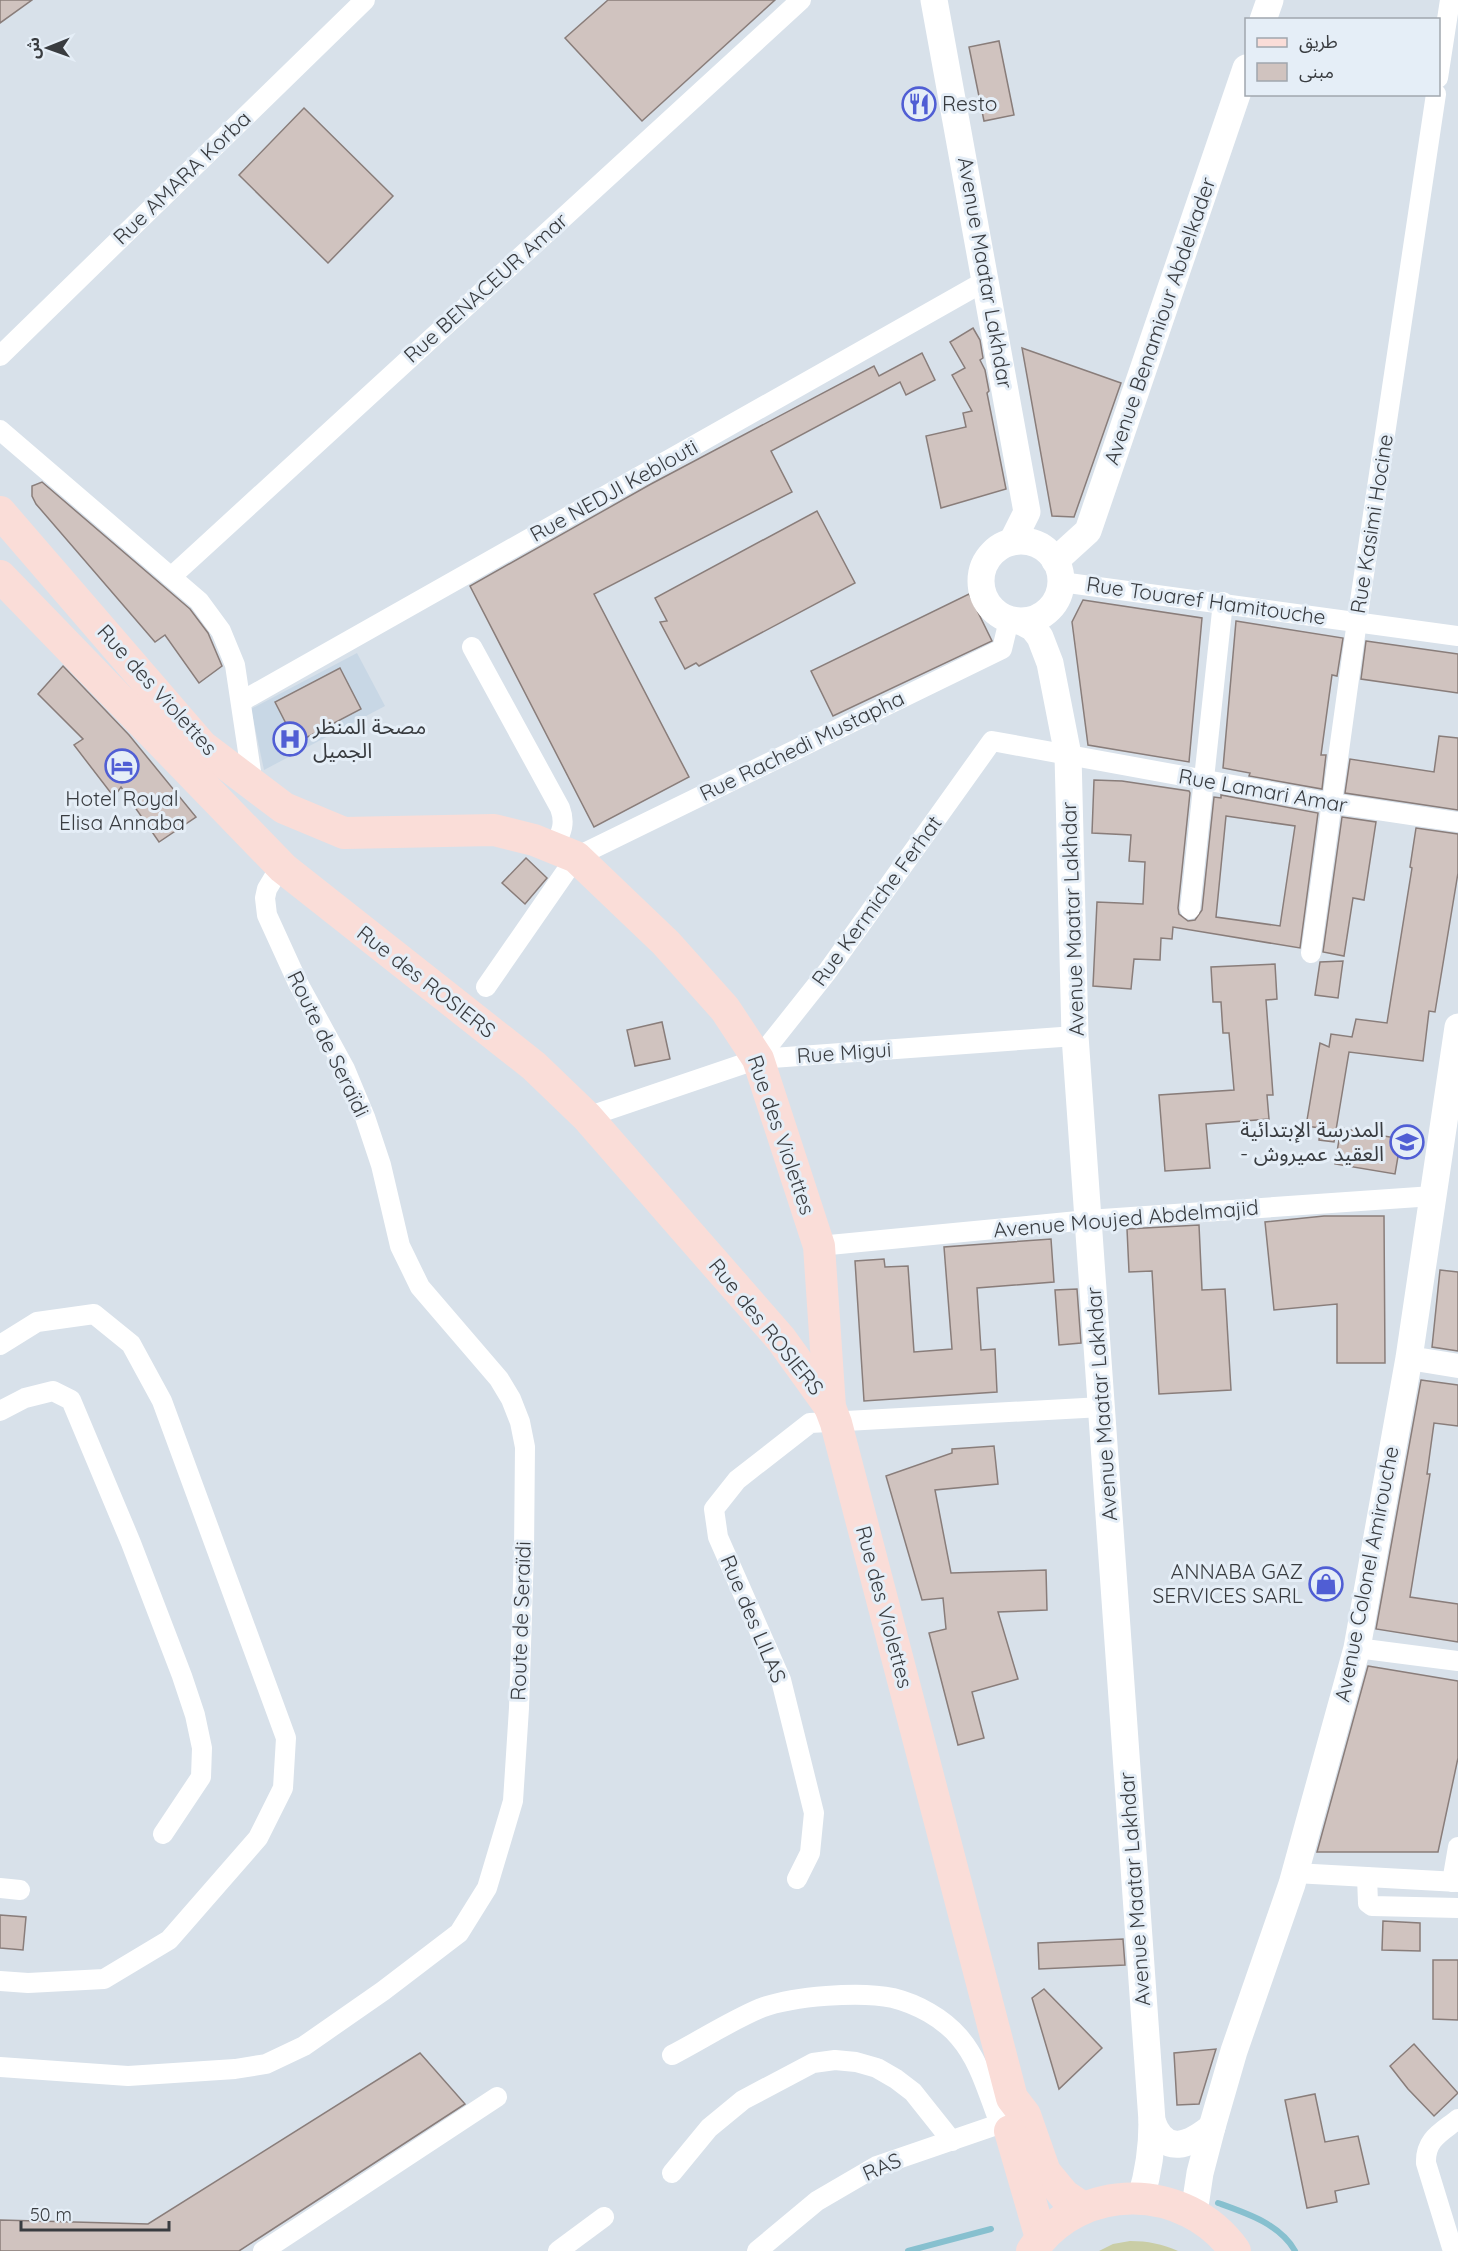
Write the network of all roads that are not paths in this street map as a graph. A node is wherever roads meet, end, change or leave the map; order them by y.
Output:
1 (365, 0) edge
2 (801, 0) edge
3 (934, 0) edge
4 (1270, 0) edge
5 (1450, 0) edge
6 (1264, 18) edge
7 (1440, 65) edge
8 (1245, 71) edge
9 (1436, 96) edge
10 (987, 280) junction
11 (0, 356) edge
12 (0, 430) edge
13 (0, 512) edge
14 (1012, 542) junction
15 (1058, 571) junction
16 (0, 576) edge
17 (171, 577) junction
18 (1223, 602) junction
19 (1016, 621) junction
20 (1357, 621) junction
21 (1458, 636) edge
22 (472, 647) dead end
23 (242, 701) junction
24 (992, 741) joint
25 (1068, 755) junction
26 (1204, 781) junction
27 (253, 785) junction
28 (1331, 803) junction
29 (1458, 822) edge
30 (565, 852) junction
31 (283, 868) junction
32 (1190, 909) dead end
33 (1311, 953) dead end
34 (486, 987) dead end
35 (1458, 1027) edge
36 (1075, 1036) junction
37 (758, 1059) junction
38 (587, 1117) junction
39 (1451, 1127) edge
40 (1433, 1196) junction
41 (1088, 1220) junction
42 (819, 1246) junction
43 (0, 1345) edge
44 (1408, 1358) junction
45 (1458, 1365) edge
46 (1102, 1407) junction
47 (0, 1411) edge
48 (833, 1415) junction
49 (1357, 1648) junction
50 (1458, 1661) edge
51 (163, 1834) dead end
52 (1458, 1847) edge
53 (1295, 1874) junction
54 (1367, 1877) junction
55 (797, 1880) dead end
56 (1455, 1882) edge
57 (0, 1888) edge
58 (20, 1890) dead end
59 (1458, 1908) edge
60 (0, 1981) edge
61 (672, 2055) dead end
62 (0, 2067) edge
63 (497, 2097) dead end
64 (1011, 2114) junction
65 (1458, 2119) edge
66 (1152, 2121) junction
67 (1212, 2127) junction
68 (952, 2141) junction
69 (672, 2173) dead end
70 (1141, 2197) junction
71 (1083, 2208) junction
72 (1194, 2213) junction
73 (604, 2217) dead end
74 (1037, 2244) edge
75 (263, 2251) edge
76 (558, 2251) edge
77 (757, 2251) edge
78 (1234, 2251) edge
79 (1453, 2251) edge

1 - 11 street, Rue AMARA Korba
2 - 17 street, Rue BENACEUR Amar
3 - 10 main road, Avenue Maatar Lakhdar
4 - 6 main road
5 - 7 street
8 - 15 main road, Avenue Benamiour Abdelkader
9 - 20 street, Rue Kasimi Hocine
10 - 14 main road, Avenue Maatar Lakhdar
10 - 23 street, Rue NEDJI Keblouti
12 - 17 street
13 - 27 main road, Rue des Violettes
14 - 15 main road
14 - 19 main road
15 - 18 street, Rue Touaref Hamitouche
15 - 19 main road
16 - 31 main road, Rue des ROSIERS
17 - 23 street
18 - 20 street, Rue Touaref Hamitouche
18 - 26 street
19 - 25 main road, Avenue Maatar Lakhdar
19 - 30 street, Rue Rachedi Mustapha
20 - 21 street, Rue Touaref Hamitouche
20 - 28 street, Rue Kasimi Hocine
22 - 30 street
23 - 27 street
24 - 25 street, Rue Lamari Amar
24 - 37 street, Rue Kermiche Ferhat
25 - 26 street, Rue Lamari Amar
25 - 36 main road, Avenue Maatar Lakhdar
26 - 28 street, Rue Lamari Amar
26 - 32 street
27 - 30 main road, Rue des Violettes
28 - 29 street, Rue Lamari Amar
28 - 33 street, Rue Kasimi Hocine
30 - 34 street
30 - 37 main road, Rue des Violettes
31 - 38 main road, Rue des ROSIERS
31 - 62 street, Route de Seraïdi
35 - 39 main road, Avenue Colonel Amirouche
36 - 37 street, Rue Migui
36 - 41 main road, Avenue Maatar Lakhdar
37 - 38 street, Rue Migui
37 - 42 main road, Rue des Violettes
38 - 48 main road, Rue des ROSIERS
39 - 40 main road, Avenue Colonel Amirouche
40 - 41 street, Avenue Moujed Abdelmajid
40 - 44 main road, Avenue Colonel Amirouche
41 - 42 street, Avenue Moujed Abdelmajid
41 - 46 main road, Avenue Maatar Lakhdar
42 - 48 main road, Rue des Violettes
43 - 60 street
44 - 45 street
44 - 49 main road, Avenue Colonel Amirouche
46 - 48 street, Rue des LILAS
46 - 66 main road, Avenue Maatar Lakhdar
47 - 51 street
48 - 55 street, Rue des LILAS
48 - 64 main road, Rue des Violettes
49 - 50 street
49 - 53 main road, Avenue Colonel Amirouche
52 - 56 street
53 - 54 street
53 - 67 main road, Avenue Colonel Amirouche
54 - 56 street
54 - 59 street
57 - 58 street
61 - 64 street
63 - 75 street
64 - 68 street, RAS
64 - 71 main road
64 - 74 main road
65 - 79 street
66 - 67 main road
66 - 70 main road, Avenue Maatar Lakhdar
67 - 72 main road, Avenue Colonel Amirouche
68 - 69 street
68 - 77 street, RAS
70 - 71 main road
70 - 72 main road
71 - 74 main road
72 - 78 main road
73 - 76 street

